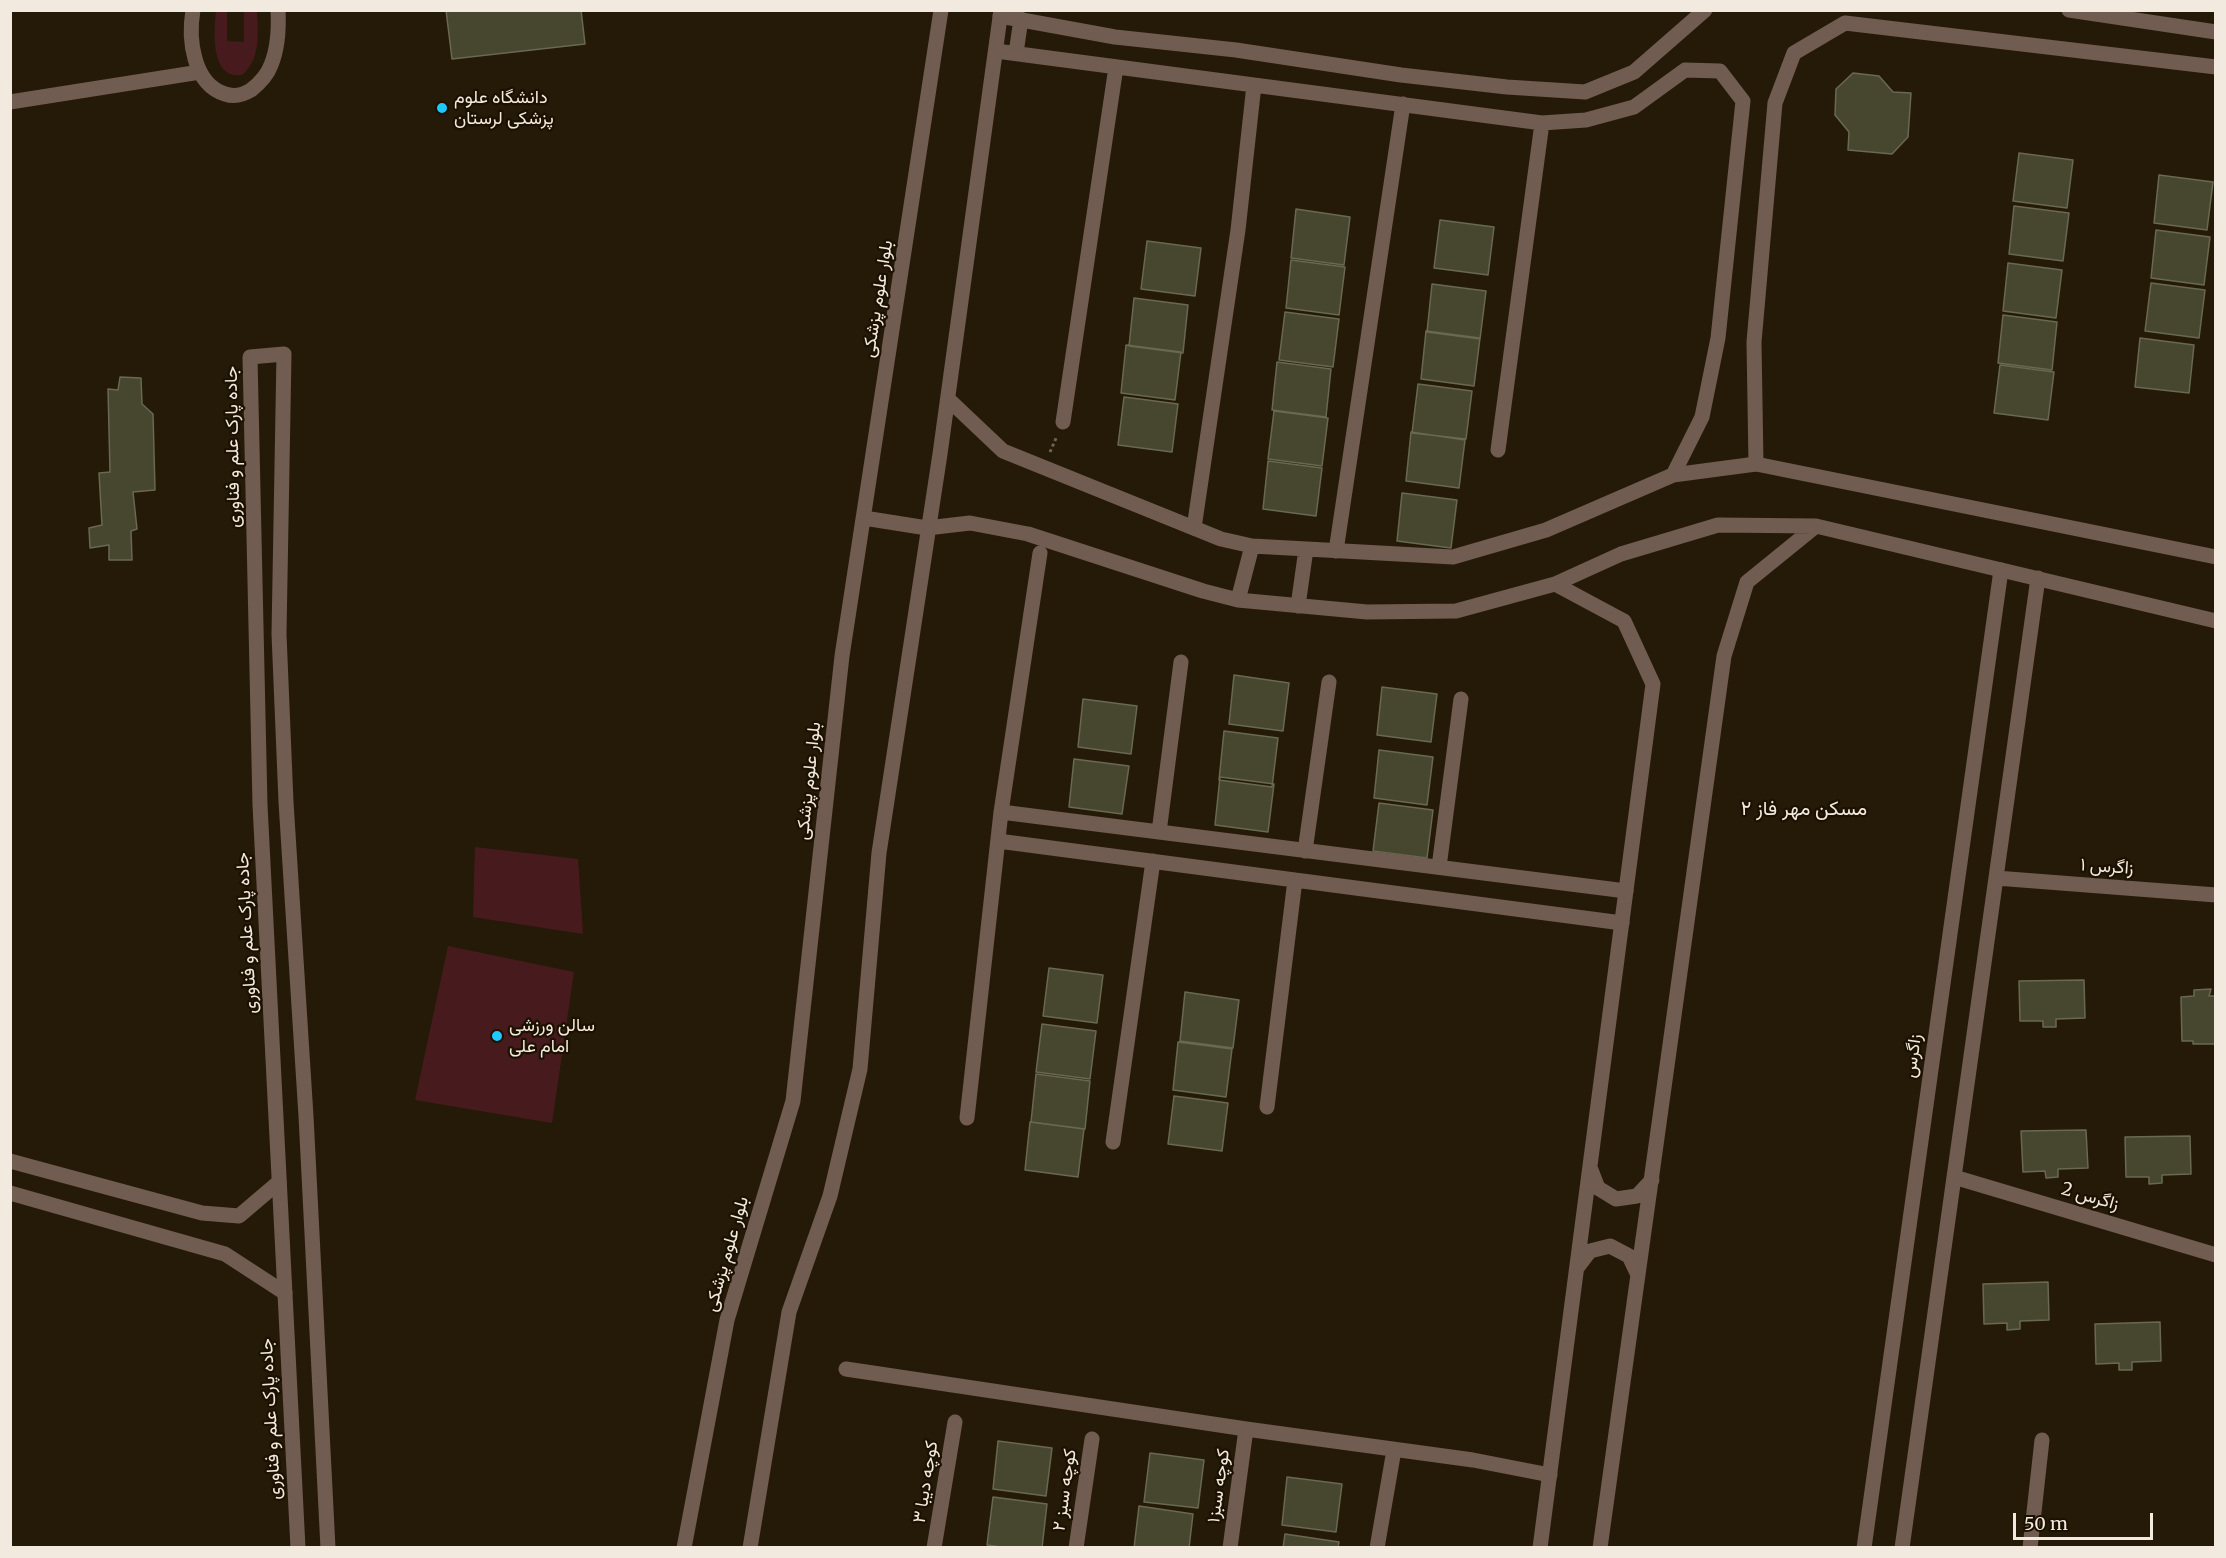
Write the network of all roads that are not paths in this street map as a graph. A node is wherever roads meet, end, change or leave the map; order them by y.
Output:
1 (193, 10) edge
2 (278, 10) edge
3 (941, 10) edge
4 (1705, 10) edge
5 (2069, 10) edge
6 (1001, 13) edge
7 (1022, 19) junction
8 (2216, 32) edge
9 (996, 51) junction
10 (1016, 53) junction
11 (1116, 66) junction
12 (2216, 67) edge
13 (200, 72) junction
14 (1254, 85) junction
15 (10, 102) edge
16 (1403, 104) junction
17 (1542, 123) junction
18 (948, 399) junction
19 (1062, 422) road end
20 (1498, 450) dead end
21 (1756, 464) junction
22 (1672, 475) junction
23 (864, 518) junction
24 (1816, 526) junction
25 (927, 528) junction
26 (1194, 528) junction
27 (1252, 546) junction
28 (1306, 549) junction
29 (1336, 551) junction
30 (1040, 553) dead end
31 (2216, 557) edge
32 (2001, 570) junction
33 (2038, 578) junction
34 (1555, 584) junction
35 (1238, 600) junction
36 (1298, 606) junction
37 (2216, 621) edge
38 (1181, 662) dead end
39 (1329, 682) dead end
40 (1461, 699) dead end
41 (286, 802) junction
42 (260, 805) junction
43 (1001, 812) junction
44 (1159, 832) junction
45 (998, 841) junction
46 (1305, 851) junction
47 (1153, 861) junction
48 (1439, 867) junction
49 (1996, 878) junction
50 (1295, 880) junction
51 (1626, 891) junction
52 (2216, 895) edge
53 (1622, 923) junction
54 (1267, 1107) dead end
55 (967, 1118) dead end
56 (1113, 1142) dead end
57 (10, 1161) edge
58 (1590, 1167) junction
59 (1954, 1178) junction
60 (1652, 1180) junction
61 (279, 1182) junction
62 (10, 1193) edge
63 (2216, 1255) edge
64 (1577, 1268) junction
65 (1638, 1275) junction
66 (285, 1293) junction
67 (846, 1369) dead end
68 (955, 1422) dead end
69 (1246, 1429) junction
70 (1092, 1439) dead end
71 (2042, 1440) dead end
72 (1394, 1450) junction
73 (1550, 1475) junction
74 (298, 1548) edge
75 (328, 1548) edge
76 (684, 1548) edge
77 (750, 1548) edge
78 (934, 1548) edge
79 (1076, 1548) edge
80 (1230, 1548) edge
81 (1377, 1548) edge
82 (1540, 1548) edge
83 (1600, 1548) edge
84 (1864, 1548) edge
85 (1902, 1548) edge
86 (2030, 1548) edge

1 - 13 street
2 - 13 street
3 - 23 street, بلوار علوم پزشکی
4 - 7 street
5 - 8 street
6 - 7 street
6 - 9 street
7 - 10 street
9 - 10 street
9 - 18 street
10 - 11 street
11 - 14 street
11 - 19 street
12 - 21 street
13 - 15 street
14 - 16 street
14 - 26 street
16 - 17 street
16 - 29 street
17 - 20 street
17 - 22 street
18 - 25 street
18 - 26 street
21 - 22 street
21 - 31 street
22 - 29 street
23 - 25 street
23 - 76 street, بلوار علوم پزشکی
24 - 32 street
24 - 34 street
24 - 60 street
25 - 35 street
25 - 77 street
26 - 27 street
27 - 28 street
27 - 35 street
28 - 29 street
28 - 36 street
30 - 43 street
32 - 33 street
32 - 84 street, زاگرس
33 - 37 street
33 - 49 street
34 - 36 street
34 - 51 street
35 - 36 street
38 - 44 street
39 - 46 street
40 - 48 street
41 - 42 street
41 - 42 street, جاده پارک علم و فناوری
41 - 75 street, جاده پارک علم و فناوری
42 - 61 street, جاده پارک علم و فناوری
43 - 44 street
43 - 45 street
44 - 46 street
45 - 47 street
45 - 55 street
46 - 48 street
47 - 50 street
47 - 56 street
48 - 51 street
49 - 52 street, زاگرس ۱
49 - 59 street
50 - 53 street
50 - 54 street
51 - 53 street
53 - 58 street
57 - 61 street
58 - 60 street
58 - 64 street
59 - 63 street, زاگرس 2
59 - 85 street
60 - 65 street
61 - 66 street, جاده پارک علم و فناوری
62 - 66 street
64 - 65 street
64 - 73 street
65 - 83 street
66 - 74 street, جاده پارک علم و فناوری
67 - 69 street
68 - 78 street, کوچه دیبا ۳
69 - 72 street
69 - 80 street, کوچه سبز۱
70 - 79 street, کوچه سبز ۲
71 - 86 street
72 - 73 street
72 - 81 street
73 - 82 street

